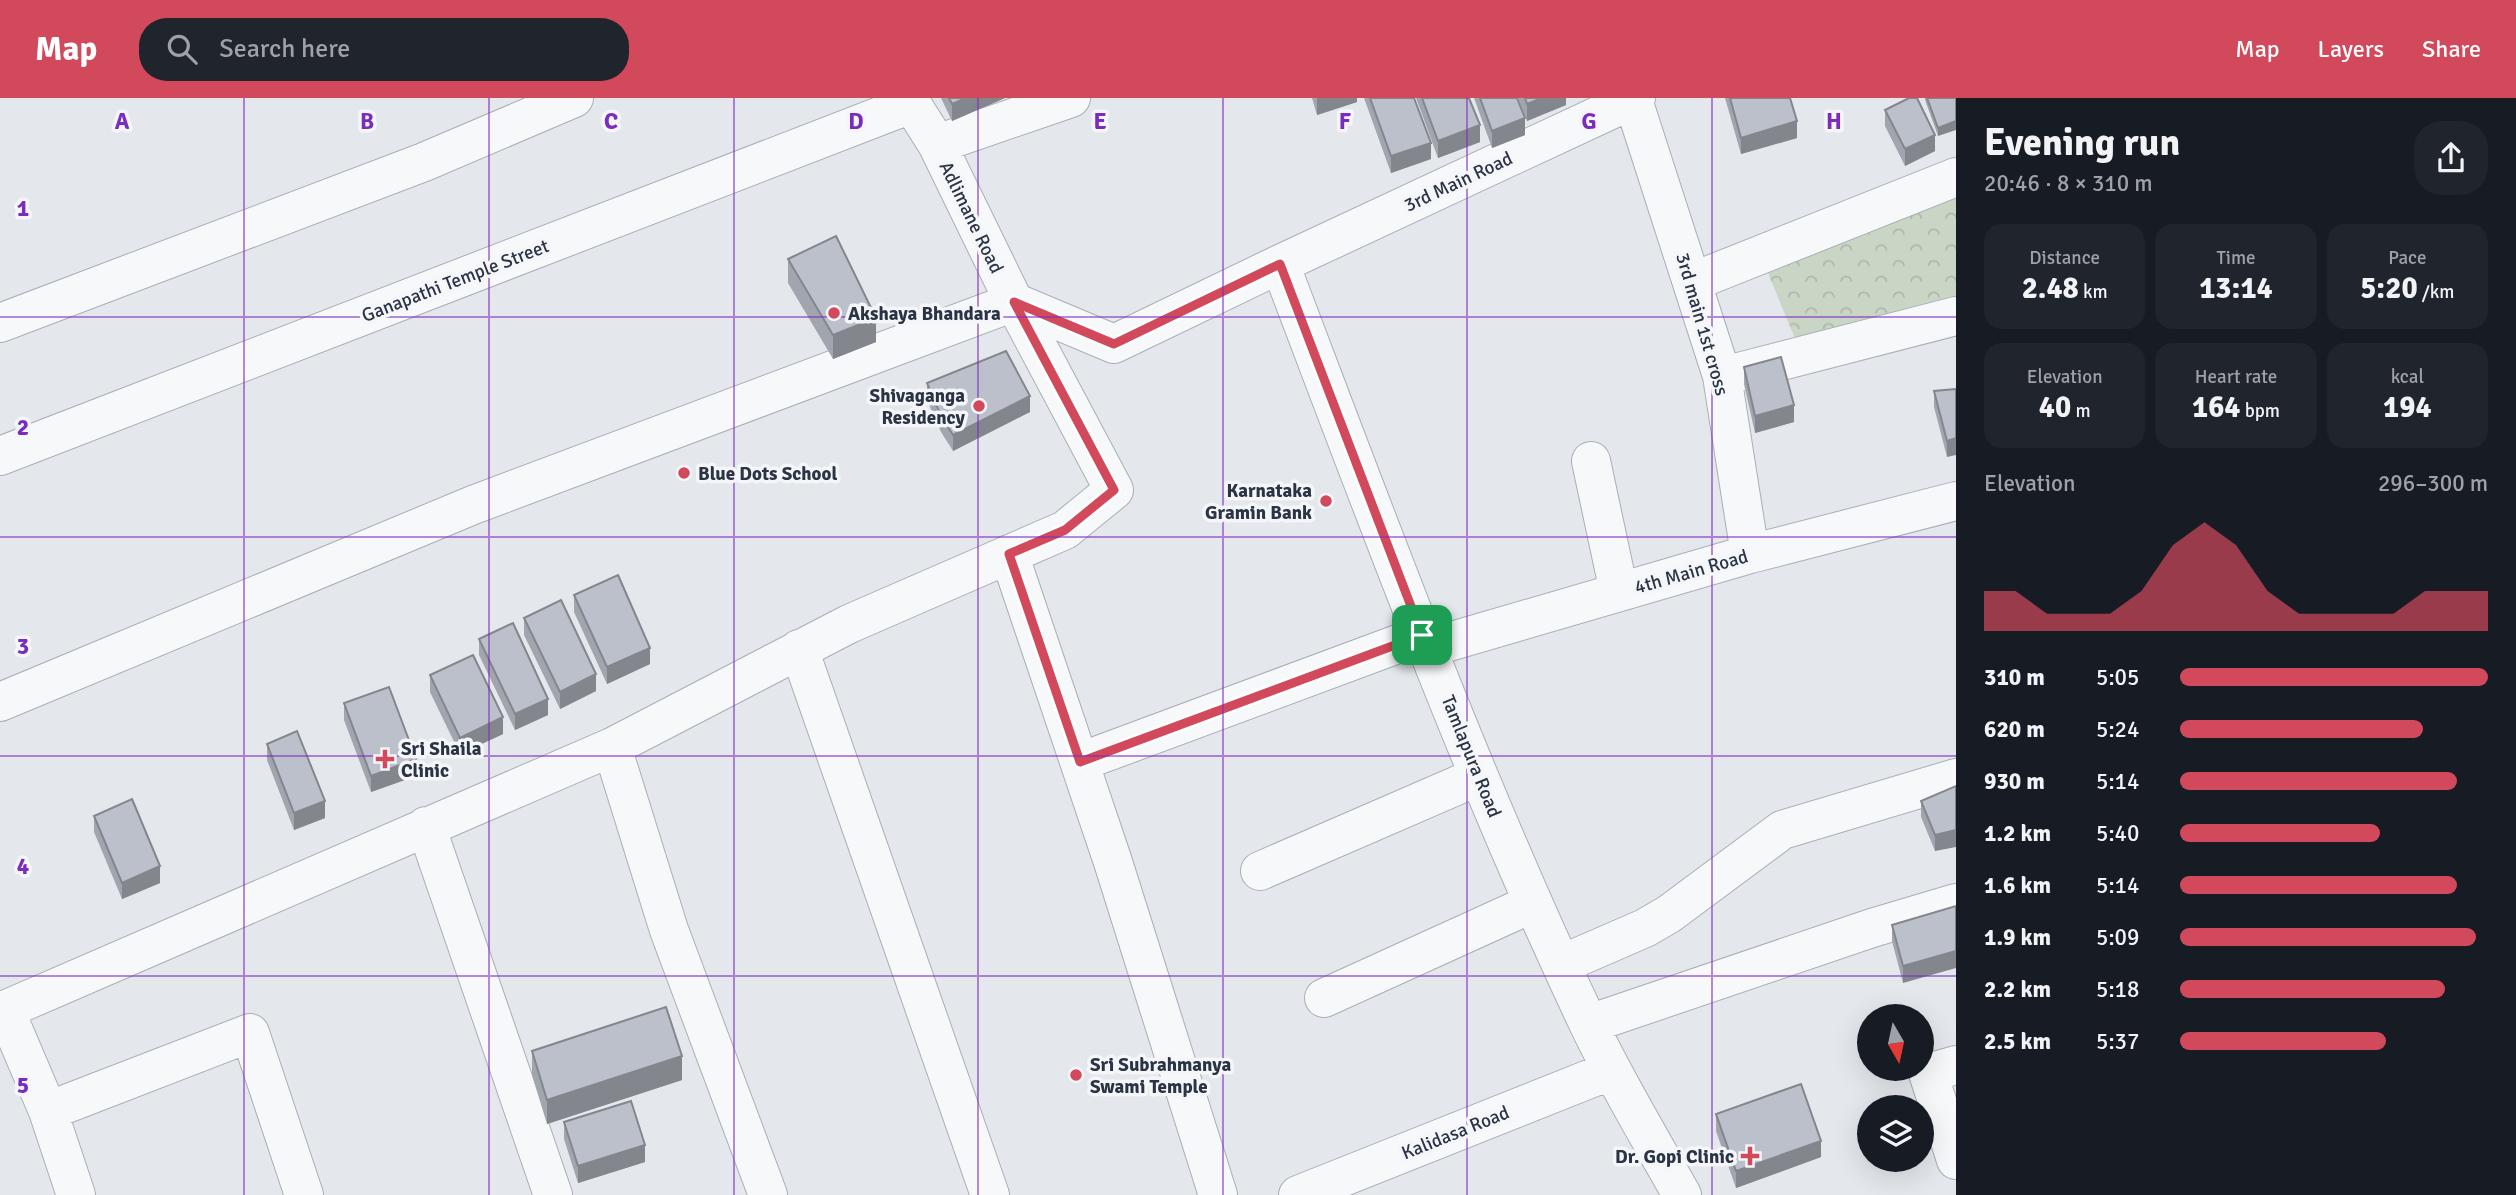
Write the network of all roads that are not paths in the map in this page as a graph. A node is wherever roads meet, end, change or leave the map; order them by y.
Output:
1 (574, 98) edge
2 (1071, 98) edge
3 (1634, 99) edge
4 (909, 101) edge
5 (937, 144) junction
6 (1956, 177) edge
7 (1280, 264) junction
8 (1692, 282) junction
9 (1014, 302) junction
10 (1956, 316) edge
11 (0, 323) edge
12 (1722, 376) junction
13 (0, 456) edge
14 (1591, 461) dead end
15 (1956, 501) edge
16 (1009, 554) junction
17 (1750, 554) junction
18 (1619, 592) junction
19 (1425, 642) junction
20 (799, 649) junction
21 (0, 702) edge
22 (612, 747) junction
23 (1080, 762) junction
24 (1479, 776) junction
25 (1956, 778) edge
26 (426, 826) junction
27 (1260, 871) dead end
28 (1533, 903) junction
29 (1956, 903) edge
30 (1562, 964) junction
31 (1324, 998) dead end
32 (3, 1011) edge
33 (1589, 1024) junction
34 (1956, 1065) edge
35 (1612, 1070) junction
36 (48, 1111) junction
37 (1956, 1160) edge
38 (76, 1195) edge
39 (304, 1195) edge
40 (553, 1195) edge
41 (768, 1195) edge
42 (990, 1195) edge
43 (1218, 1195) edge
44 (1298, 1195) edge
45 (1682, 1195) edge

1 - 11 street
2 - 5 street
3 - 7 street, 3rd Main Road
3 - 8 street, 3rd main 1st cross
4 - 5 street, Adlimane Road
4 - 13 street, Ganapathi Temple Street
5 - 9 street, Adlimane Road
6 - 8 street
7 - 9 street
7 - 19 street, Tamlapura Road
8 - 12 street, 3rd main 1st cross
9 - 16 street, Adlimane Road
9 - 21 street
10 - 12 street
12 - 17 street, 3rd main 1st cross
14 - 18 street
15 - 17 street, 4th Main Road
16 - 20 street
16 - 23 street
17 - 18 street, 4th Main Road
18 - 19 street, 4th Main Road
19 - 23 street, 4th Main Road
19 - 24 street, Tamlapura Road
20 - 22 street
20 - 42 street
22 - 26 street
22 - 41 street
23 - 43 street
24 - 27 street
24 - 28 street, Tamlapura Road
25 - 30 street
26 - 32 street
26 - 40 street
28 - 30 street, Tamlapura Road
28 - 31 street
29 - 33 street
30 - 33 street, Tamlapura Road
32 - 36 street
33 - 35 street, Tamlapura Road
34 - 37 street
35 - 44 street, Kalidasa Road
35 - 45 street, Tamlapura Road
36 - 38 street
36 - 39 street

